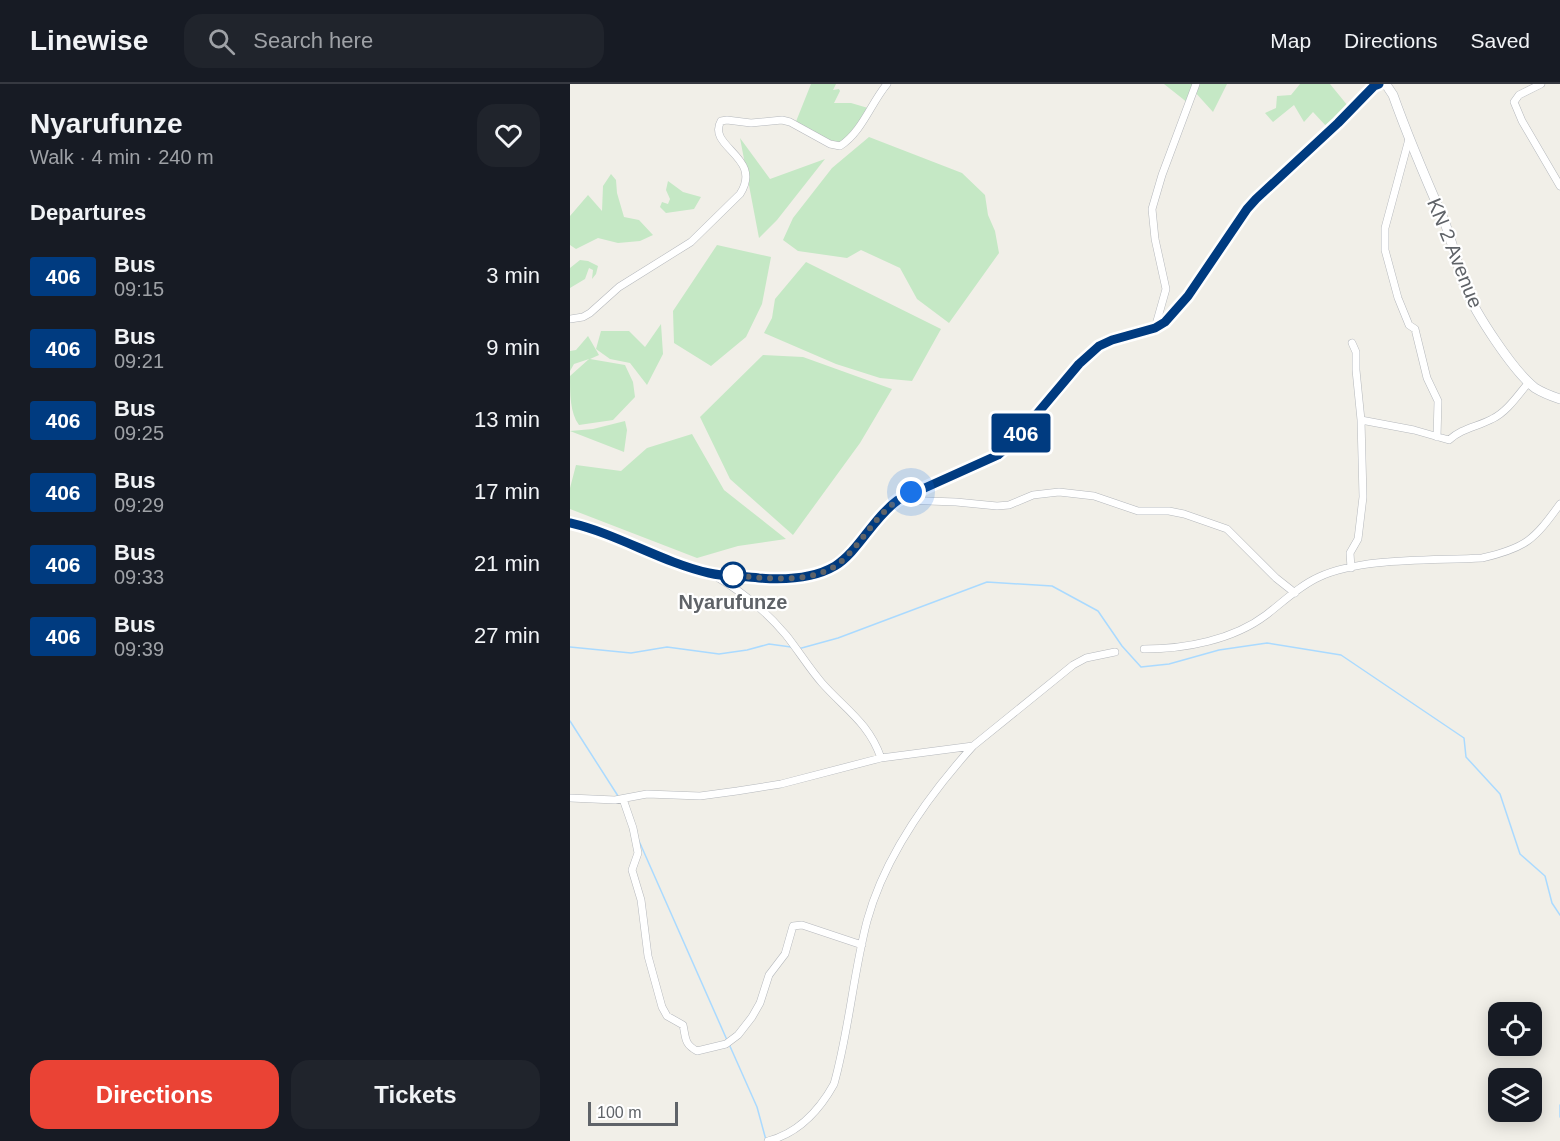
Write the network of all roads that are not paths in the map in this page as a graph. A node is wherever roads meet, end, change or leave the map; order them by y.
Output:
1 (887, 84) edge
2 (1196, 84) edge
3 (1381, 84) edge
4 (1541, 84) edge
5 (1408, 139) junction
6 (1560, 186) edge
7 (570, 319) edge
8 (1155, 328) junction
9 (1352, 343) dead end
10 (1529, 382) junction
11 (1560, 399) edge
12 (1361, 420) junction
13 (1437, 437) junction
14 (898, 500) junction
15 (1560, 504) edge
16 (570, 523) edge
17 (1351, 568) junction
18 (710, 573) junction
19 (1295, 592) junction
20 (1144, 649) dead end
21 (1115, 652) dead end
22 (973, 746) junction
23 (881, 758) junction
24 (570, 798) edge
25 (622, 799) junction
26 (862, 945) junction
27 (768, 1141) edge

1 - 7 street
2 - 8 street
3 - 5 main road, KN 2 Avenue
3 - 8 main road, KN 2 Avenue
4 - 6 street
5 - 10 main road, KN 2 Avenue
5 - 13 street
8 - 14 main road, KN 2 Avenue
9 - 12 street
10 - 11 main road, KN 2 Avenue
10 - 13 street
12 - 13 street
12 - 17 street
14 - 18 main road, KN 2 Avenue
14 - 19 street
15 - 17 street
16 - 18 main road, KN 2 Avenue
17 - 19 street
18 - 23 street
19 - 20 street
21 - 22 street
22 - 23 street
22 - 26 street
23 - 25 street
24 - 25 street
25 - 26 street
26 - 27 street

